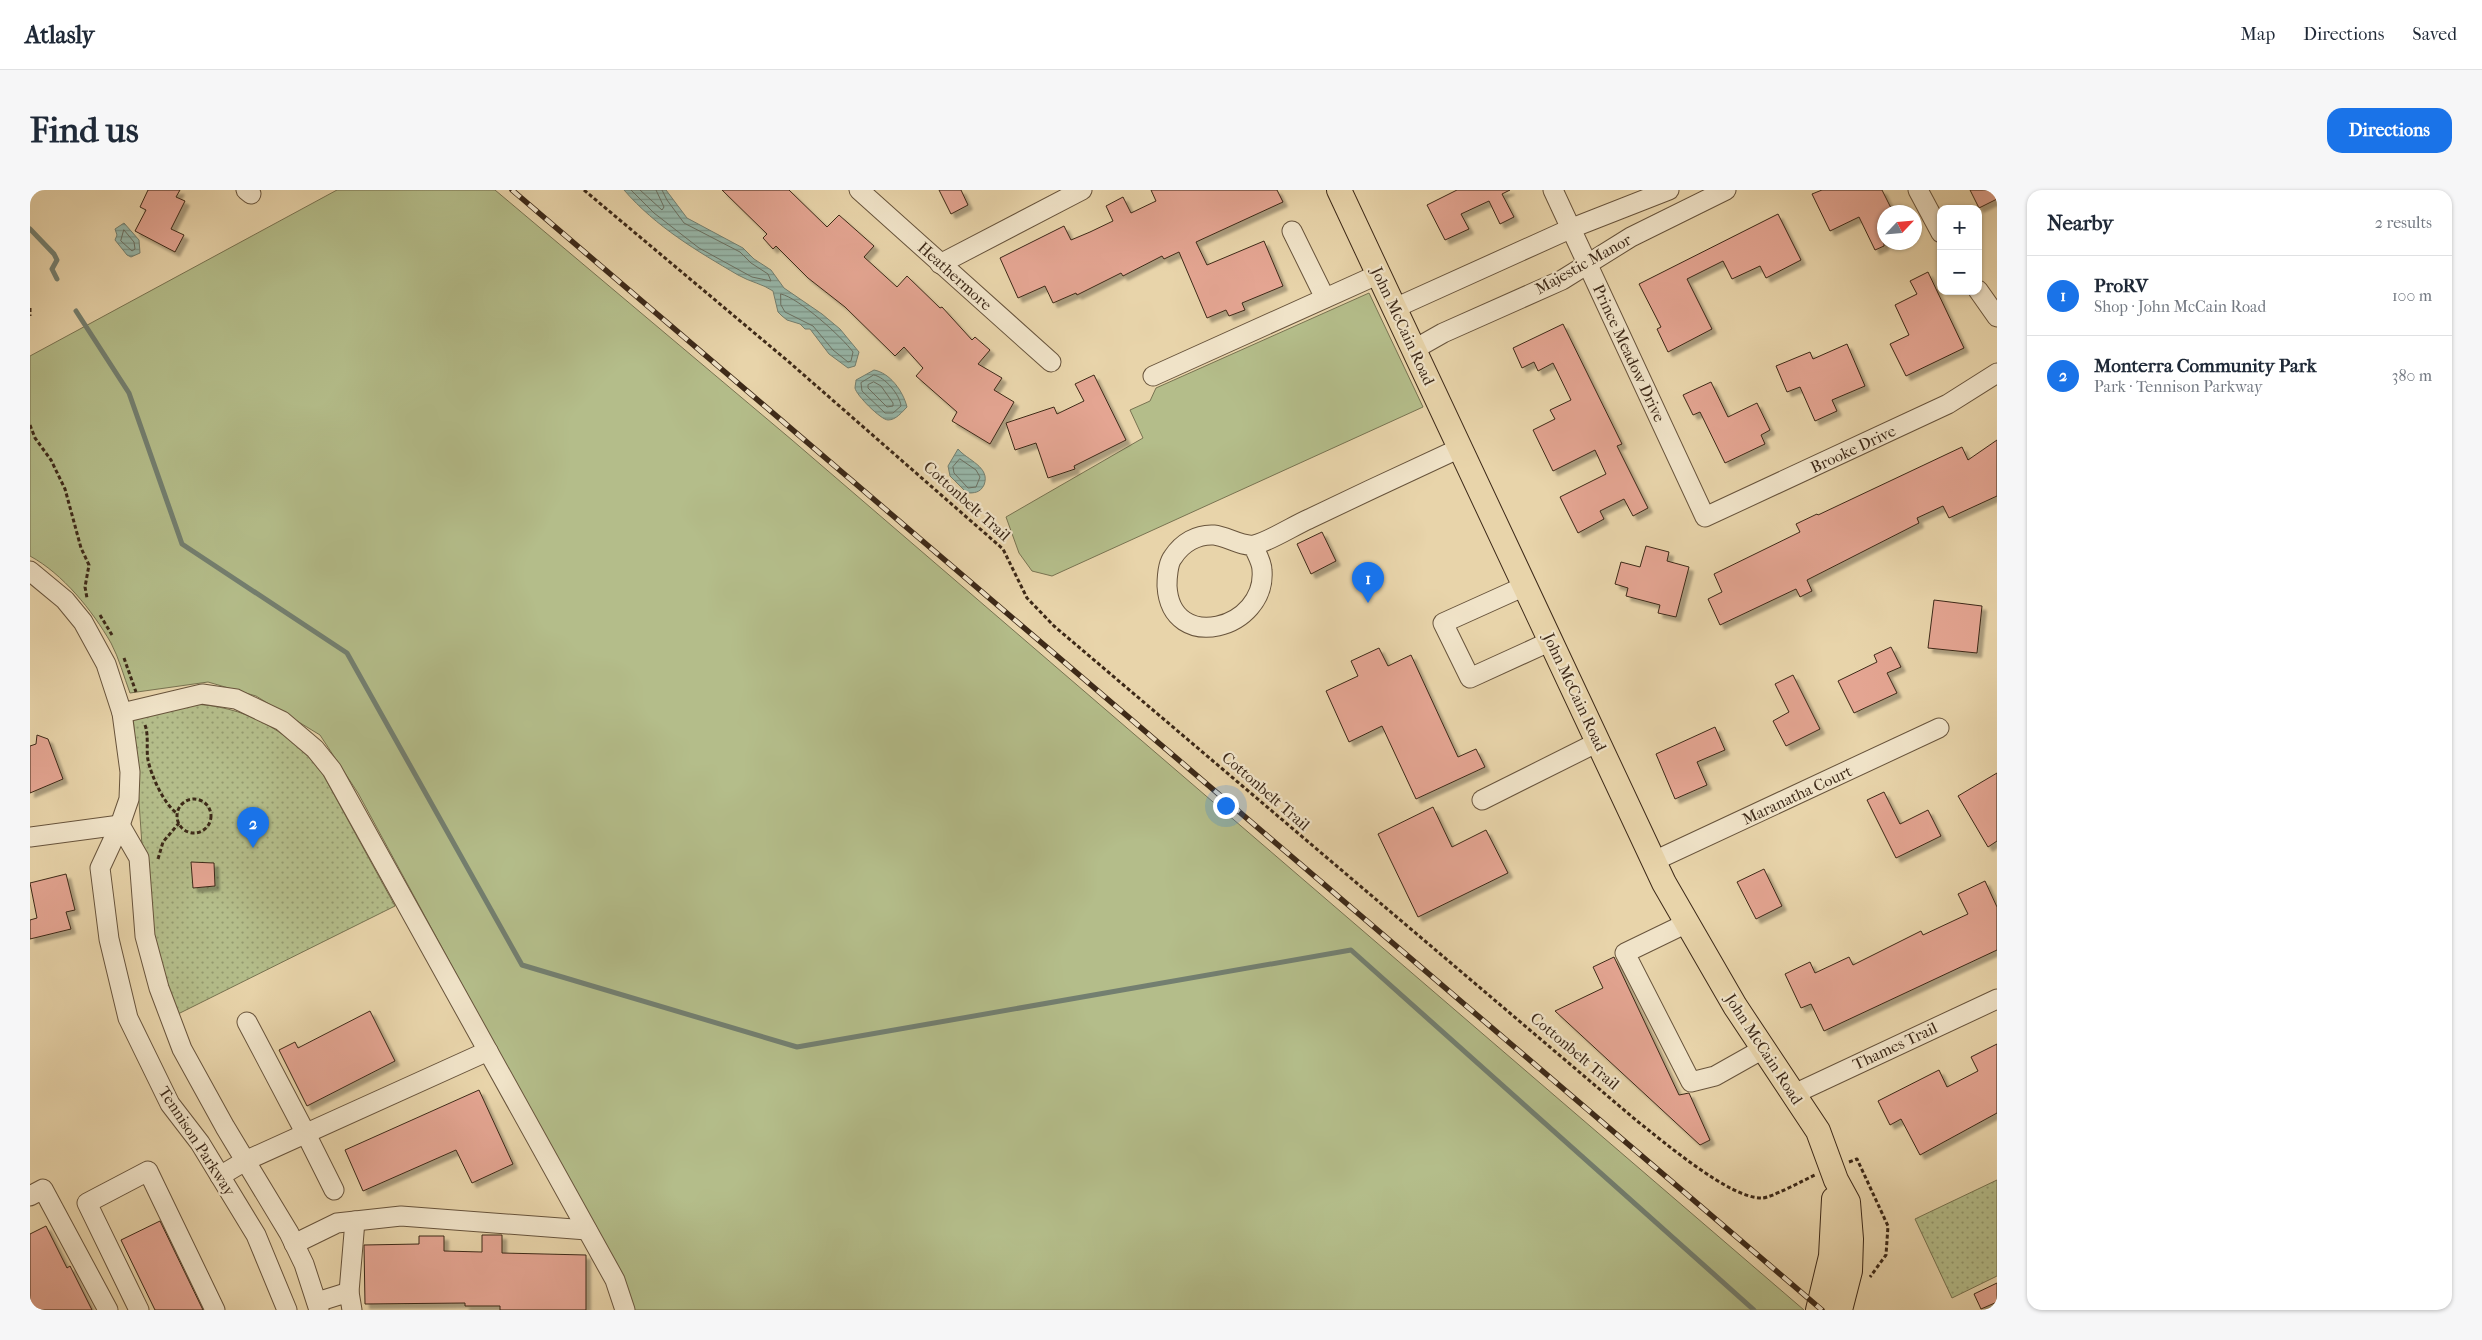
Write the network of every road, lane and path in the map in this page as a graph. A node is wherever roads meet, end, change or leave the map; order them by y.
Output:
1 (584, 190) edge
2 (859, 190) edge
3 (1082, 190) edge
4 (1338, 190) edge
5 (1553, 190) edge
6 (1669, 190) edge
7 (1726, 190) edge
8 (1918, 190) edge
9 (1937, 226) edge
10 (1572, 228) junction
11 (1292, 231) dead end
12 (940, 264) junction
13 (1588, 265) junction
14 (1379, 274) junction
15 (1982, 295) edge
16 (1325, 298) junction
17 (30, 308) edge
18 (1395, 308) junction
19 (30, 316) edge
20 (1997, 317) edge
21 (1413, 350) junction
22 (1051, 362) dead end
23 (1997, 373) edge
24 (1153, 376) dead end
25 (30, 426) edge
26 (1460, 448) junction
27 (1705, 517) joint
28 (1253, 545) junction
29 (30, 571) edge
30 (1525, 586) junction
31 (90, 602) dead end
32 (99, 614) dead end
33 (113, 636) dead end
34 (1551, 641) junction
35 (122, 654) dead end
36 (133, 705) junction
37 (1939, 728) dead end
38 (1598, 742) junction
39 (1482, 800) dead end
40 (178, 814) junction
41 (179, 823) junction
42 (120, 825) junction
43 (30, 836) edge
44 (1654, 861) junction
45 (158, 863) dead end
46 (1687, 923) junction
47 (1997, 999) edge
48 (248, 1022) dead end
49 (1763, 1049) junction
50 (488, 1051) junction
51 (1794, 1094) junction
52 (306, 1134) junction
53 (245, 1161) junction
54 (1834, 1174) junction
55 (220, 1176) junction
56 (334, 1190) dead end
57 (30, 1196) edge
58 (355, 1221) junction
59 (587, 1230) junction
60 (294, 1244) junction
61 (1868, 1285) dead end
62 (351, 1301) edge
63 (318, 1306) edge
64 (108, 1310) edge
65 (139, 1310) edge
66 (215, 1310) edge
67 (287, 1310) edge
68 (625, 1310) edge
69 (1818, 1310) edge
70 (1840, 1310) edge

1 - 54 path, Cottonbelt Trail
2 - 12 street, Heathermore
3 - 12 street
4 - 14 main road, John McCain Road
5 - 10 street, Prince Meadow Drive
6 - 10 street, Majestic Manor
7 - 13 street, Majestic Manor
8 - 9 street
10 - 13 street, Prince Meadow Drive
10 - 18 street, Majestic Manor
11 - 16 street
12 - 22 street, Heathermore
13 - 21 street, Majestic Manor
13 - 27 street, Prince Meadow Drive
14 - 16 street
14 - 18 main road, John McCain Road
15 - 20 street
16 - 24 street
17 - 19 path
18 - 21 main road, John McCain Road
21 - 26 main road, John McCain Road
23 - 27 street, Brooke Drive
25 - 31 path
26 - 28 street
26 - 30 main road, John McCain Road
28 - 28 street
29 - 36 street, Tennison Parkway
30 - 34 main road, John McCain Road
30 - 34 street
32 - 33 path
34 - 38 main road, John McCain Road
35 - 36 path
36 - 40 path
36 - 42 street, Tennison Parkway
36 - 50 street
37 - 44 street, Maranatha Court
38 - 39 street
38 - 44 main road, John McCain Road
40 - 41 path
40 - 41 path
41 - 45 path
42 - 43 street
42 - 53 street, Tennison Parkway
42 - 55 street, Tennison Parkway
44 - 46 main road, John McCain Road
46 - 49 main road, John McCain Road
46 - 49 street
47 - 51 street, Thames Trail
48 - 52 street
49 - 51 main road, John McCain Road
50 - 52 street
50 - 59 street
51 - 54 main road, John McCain Road
52 - 53 street
52 - 56 street
53 - 55 street
53 - 60 street, Tennison Parkway
54 - 61 path, Cottonbelt Trail
54 - 69 main road, John McCain Road
54 - 70 main road, John McCain Road
55 - 67 street, Tennison Parkway
57 - 64 street
58 - 59 street
58 - 60 street
58 - 62 street
59 - 68 street
60 - 63 street, Tennison Parkway
62 - 63 street
65 - 66 street

